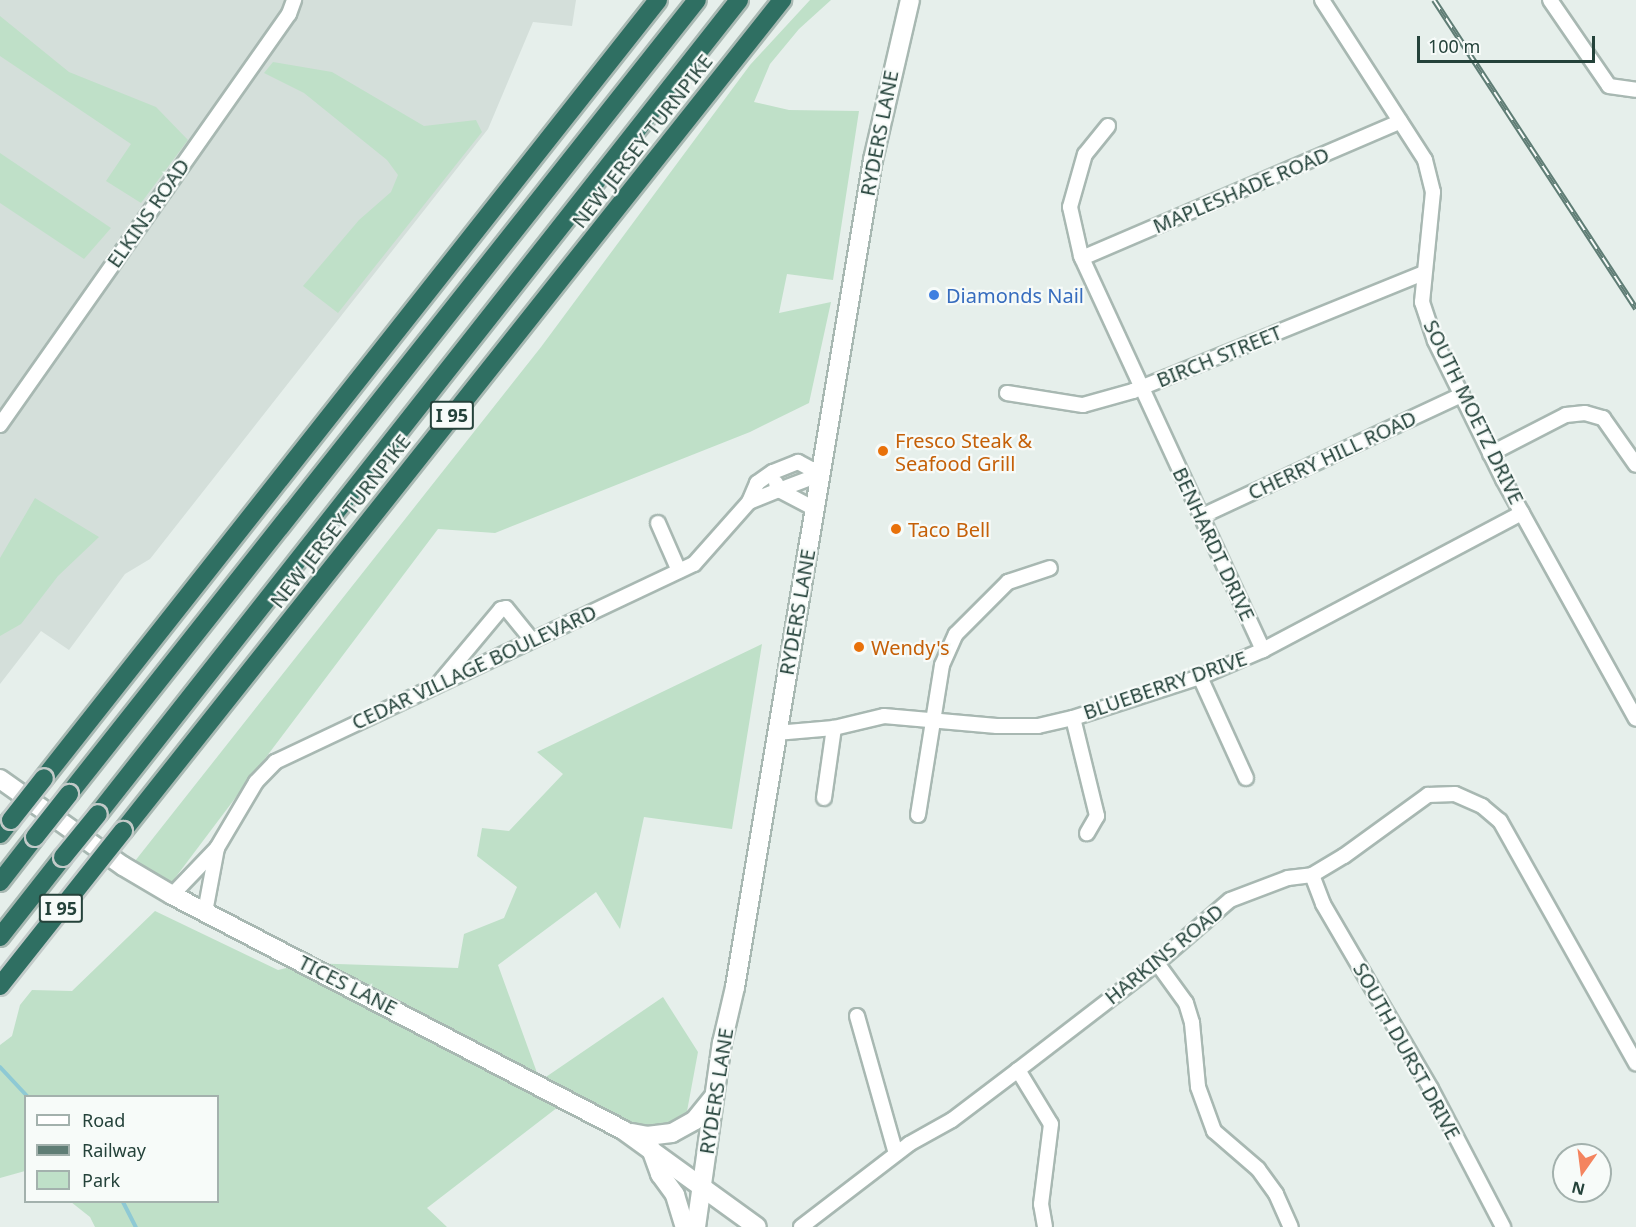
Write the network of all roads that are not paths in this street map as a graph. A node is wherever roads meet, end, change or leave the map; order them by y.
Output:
1 (294, 0) edge
2 (658, 0) edge
3 (697, 0) edge
4 (739, 0) edge
5 (782, 0) edge
6 (910, 0) edge
7 (1322, 0) edge
8 (1550, 0) edge
9 (1636, 90) edge
10 (1400, 122) junction
11 (1108, 126) dead end
12 (1082, 258) junction
13 (1424, 273) junction
14 (1142, 387) junction
15 (1007, 393) dead end
16 (1462, 395) junction
17 (0, 425) edge
18 (1490, 454) junction
19 (1636, 465) edge
20 (772, 472) junction
21 (821, 474) junction
22 (779, 490) junction
23 (749, 502) junction
24 (814, 509) junction
25 (1522, 513) junction
26 (1202, 516) junction
27 (658, 523) dead end
28 (1050, 568) dead end
29 (680, 571) junction
30 (532, 640) junction
31 (1263, 650) junction
32 (1200, 677) junction
33 (440, 683) junction
34 (933, 718) junction
35 (1073, 718) junction
36 (1636, 719) edge
37 (834, 728) junction
38 (776, 733) junction
39 (1246, 778) dead end
40 (0, 779) edge
41 (824, 798) dead end
42 (918, 815) dead end
43 (5, 827) edge
44 (1087, 833) dead end
45 (217, 849) junction
46 (1312, 875) junction
47 (0, 882) edge
48 (172, 895) junction
49 (205, 912) junction
50 (0, 938) edge
51 (1158, 963) junction
52 (0, 986) edge
53 (857, 1016) dead end
54 (1636, 1063) edge
55 (1018, 1070) junction
56 (714, 1097) junction
57 (623, 1130) junction
58 (651, 1149) junction
59 (896, 1154) junction
60 (701, 1185) junction
61 (685, 1227) edge
62 (696, 1227) edge
63 (757, 1227) edge
64 (801, 1227) edge
65 (1045, 1227) edge
66 (1291, 1227) edge
67 (1503, 1227) edge

1 - 17 street, ELKINS ROAD
2 - 43 highway, bridge
3 - 47 highway, bridge
4 - 50 highway, NEW JERSEY TURNPIKE / I 95, bridge
5 - 52 highway, NEW JERSEY TURNPIKE / I 95, bridge
6 - 21 main road, RYDERS LANE
7 - 10 street, SOUTH MOETZ DRIVE
8 - 9 street
10 - 12 street, MAPLESHADE ROAD
10 - 13 street, SOUTH MOETZ DRIVE
11 - 12 street, BENHARDT DRIVE
12 - 14 street, BENHARDT DRIVE
13 - 14 street, BIRCH STREET
13 - 16 street, SOUTH MOETZ DRIVE
14 - 15 street, BIRCH STREET
14 - 26 street, BENHARDT DRIVE
16 - 18 street, SOUTH MOETZ DRIVE
16 - 26 street, CHERRY HILL ROAD
18 - 19 street
18 - 25 street, SOUTH MOETZ DRIVE
20 - 21 street
20 - 22 street
20 - 23 street, CEDAR VILLAGE BOULEVARD
21 - 22 street, CEDAR VILLAGE BOULEVARD
21 - 24 main road, RYDERS LANE
22 - 23 street, CEDAR VILLAGE BOULEVARD
22 - 24 street
23 - 29 street, CEDAR VILLAGE BOULEVARD
24 - 38 main road, RYDERS LANE
25 - 31 street, BLUEBERRY DRIVE
25 - 36 street, SOUTH MOETZ DRIVE
26 - 31 street, BENHARDT DRIVE
27 - 29 street
28 - 34 street
29 - 30 street, CEDAR VILLAGE BOULEVARD
30 - 33 street, CEDAR VILLAGE BOULEVARD
30 - 33 street
31 - 32 street, BLUEBERRY DRIVE
32 - 35 street, BLUEBERRY DRIVE
32 - 39 street
33 - 45 street, CEDAR VILLAGE BOULEVARD
34 - 35 street, BLUEBERRY DRIVE
34 - 37 street, BLUEBERRY DRIVE
34 - 42 street
35 - 44 street
37 - 38 street, BLUEBERRY DRIVE
37 - 41 street
38 - 56 main road, RYDERS LANE
40 - 48 main road, TICES LANE
45 - 48 street, CEDAR VILLAGE BOULEVARD
45 - 49 street, CEDAR VILLAGE BOULEVARD
46 - 51 street, HARKINS ROAD
46 - 54 street, HARKINS ROAD
46 - 67 street, SOUTH DURST DRIVE
48 - 49 main road, TICES LANE
49 - 57 main road, TICES LANE
51 - 55 street, HARKINS ROAD
51 - 66 street
53 - 59 street
55 - 59 street, HARKINS ROAD
55 - 65 street
56 - 57 main road
56 - 60 main road, RYDERS LANE
57 - 58 main road, TICES LANE
58 - 60 main road, TICES LANE
58 - 61 main road
59 - 64 street, HARKINS ROAD
60 - 62 main road, RYDERS LANE
60 - 63 main road, TICES LANE

